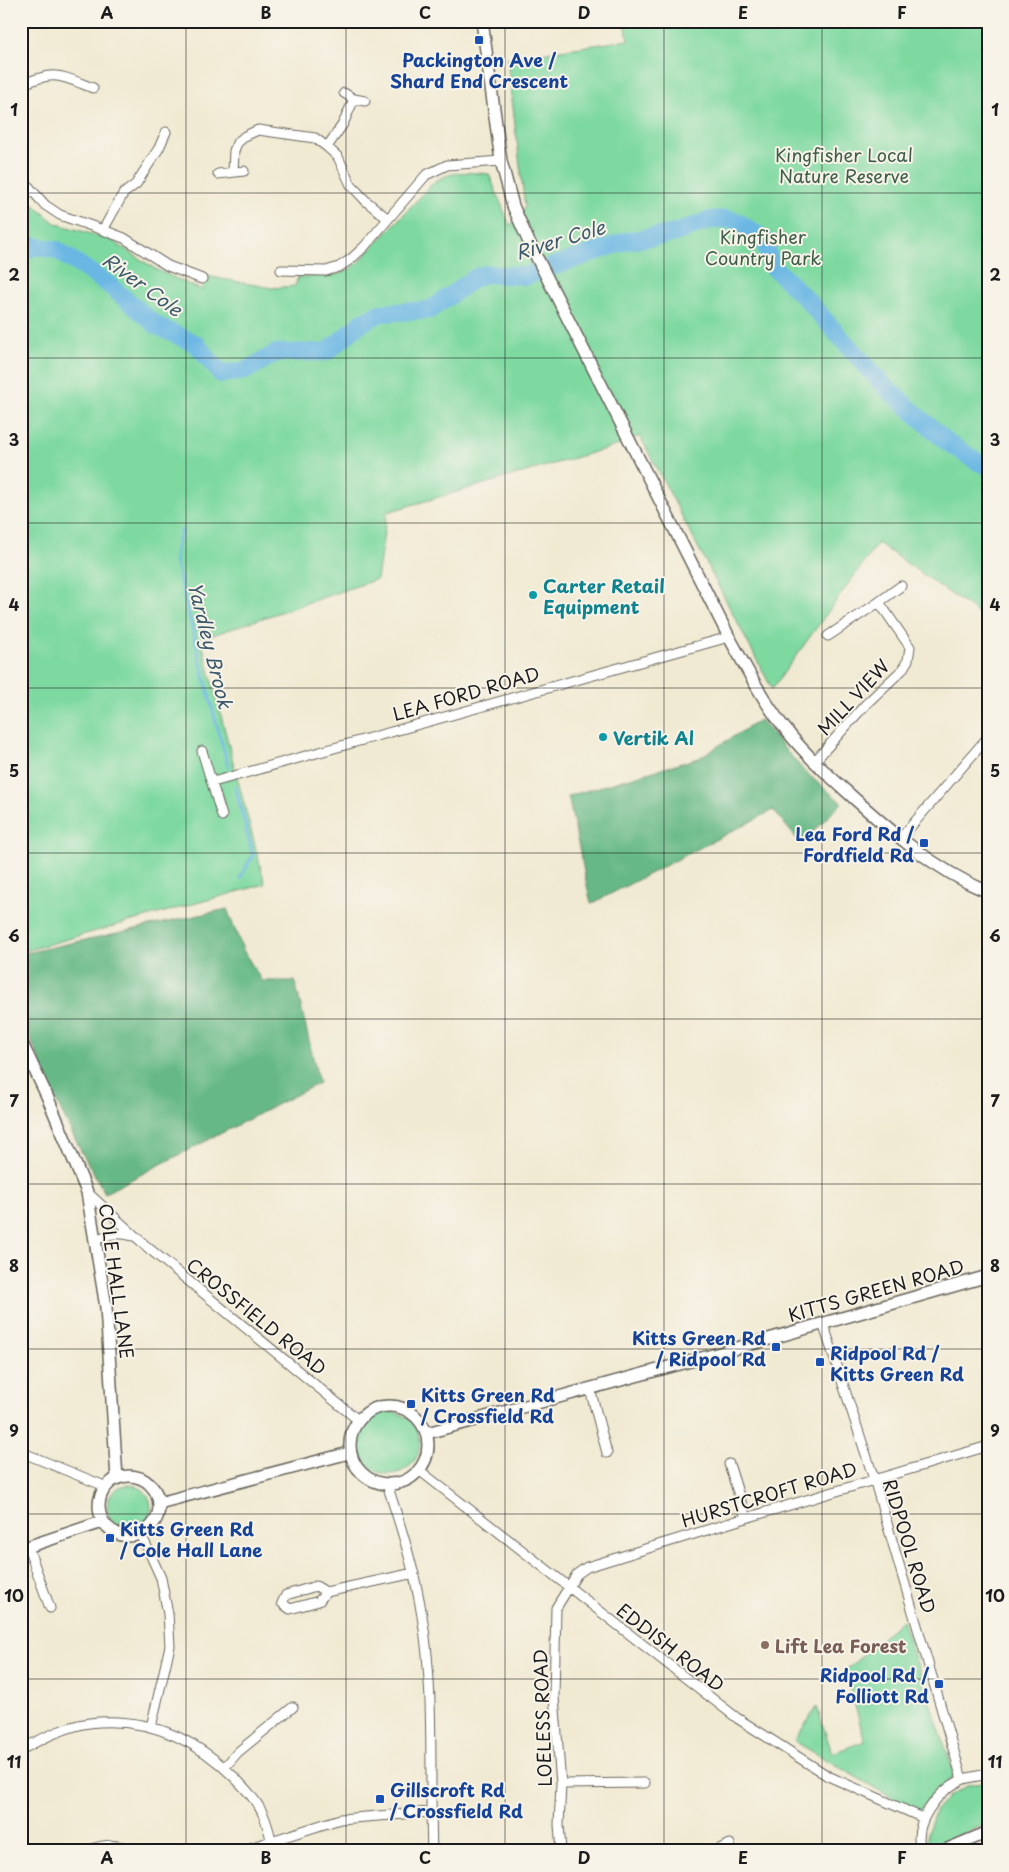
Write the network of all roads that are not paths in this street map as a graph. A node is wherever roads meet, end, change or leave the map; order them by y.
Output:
1 (482, 21) edge
2 (21, 85) edge
3 (93, 88) dead end
4 (344, 93) dead end
5 (354, 99) junction
6 (365, 101) dead end
7 (166, 132) dead end
8 (327, 147) junction
9 (501, 161) junction
10 (244, 171) dead end
11 (233, 172) junction
12 (218, 174) dead end
13 (21, 178) edge
14 (388, 219) junction
15 (103, 230) junction
16 (281, 270) dead end
17 (202, 279) dead end
18 (901, 586) dead end
19 (879, 602) junction
20 (828, 636) dead end
21 (729, 637) junction
22 (988, 737) edge
23 (202, 751) dead end
24 (814, 762) junction
25 (213, 782) junction
26 (222, 816) dead end
27 (900, 839) junction
28 (988, 892) edge
29 (21, 1041) edge
30 (87, 1192) junction
31 (136, 1237) junction
32 (96, 1240) junction
33 (988, 1276) edge
34 (823, 1323) junction
35 (590, 1388) junction
36 (358, 1420) junction
37 (427, 1433) junction
38 (988, 1446) edge
39 (21, 1452) edge
40 (349, 1453) junction
41 (607, 1453) dead end
42 (729, 1464) dead end
43 (419, 1470) junction
44 (117, 1479) junction
45 (874, 1480) junction
46 (387, 1484) junction
47 (107, 1486) junction
48 (159, 1503) junction
49 (746, 1518) junction
50 (102, 1522) junction
51 (141, 1534) junction
52 (25, 1548) edge
53 (414, 1573) junction
54 (568, 1587) junction
55 (326, 1592) dead end
56 (50, 1608) dead end
57 (293, 1708) dead end
58 (151, 1727) junction
59 (21, 1750) edge
60 (224, 1768) junction
61 (988, 1774) edge
62 (962, 1779) junction
63 (561, 1784) junction
64 (645, 1784) dead end
65 (430, 1812) junction
66 (923, 1818) junction
67 (988, 1832) edge
68 (272, 1841) junction
69 (730, 1844) dead end
70 (714, 1850) edge
71 (88, 1851) edge
72 (134, 1851) edge
73 (240, 1851) edge
74 (274, 1851) edge
75 (432, 1851) edge
76 (561, 1851) edge
77 (921, 1851) edge
78 (943, 1851) edge

1 - 9 street
2 - 3 street
4 - 5 street
5 - 6 street
5 - 8 street
7 - 15 street
8 - 11 street
8 - 14 street
9 - 14 street
9 - 21 street
10 - 11 street
11 - 12 street
13 - 15 street
14 - 16 street
15 - 17 street
18 - 19 street
19 - 20 street
19 - 24 street, MILL VIEW
21 - 24 street
21 - 25 street, LEA FORD ROAD
22 - 27 street
23 - 25 street
24 - 27 street
25 - 26 street
27 - 28 street
29 - 30 street, COLE HALL LANE
30 - 31 street, CROSSFIELD ROAD
30 - 32 street, COLE HALL LANE
31 - 32 street
31 - 36 street, CROSSFIELD ROAD
32 - 44 street, COLE HALL LANE
33 - 34 street, KITTS GREEN ROAD
34 - 35 street, KITTS GREEN ROAD
34 - 45 street, RIDPOOL ROAD
35 - 37 street, KITTS GREEN ROAD
35 - 41 street
36 - 37 street
36 - 40 street
37 - 43 street
38 - 45 street, HURSTCROFT ROAD
39 - 47 street
40 - 46 street
40 - 48 street
42 - 49 street
43 - 46 street
43 - 54 street, EDDISH ROAD
44 - 47 street
44 - 48 street
45 - 49 street, HURSTCROFT ROAD
45 - 62 street, RIDPOOL ROAD
46 - 53 street
47 - 50 street
48 - 51 street
49 - 54 street, HURSTCROFT ROAD
50 - 51 street
50 - 52 street
51 - 58 street
52 - 56 street
53 - 55 street
53 - 65 street
54 - 63 street, LOELESS ROAD
54 - 66 street, EDDISH ROAD
57 - 60 street
58 - 59 street
58 - 60 street
60 - 68 street
61 - 62 street
62 - 66 street
63 - 64 street
63 - 76 street, LOELESS ROAD
65 - 68 street
65 - 75 street
66 - 77 street
67 - 78 street
68 - 73 street
68 - 74 street
69 - 70 street
71 - 72 street

